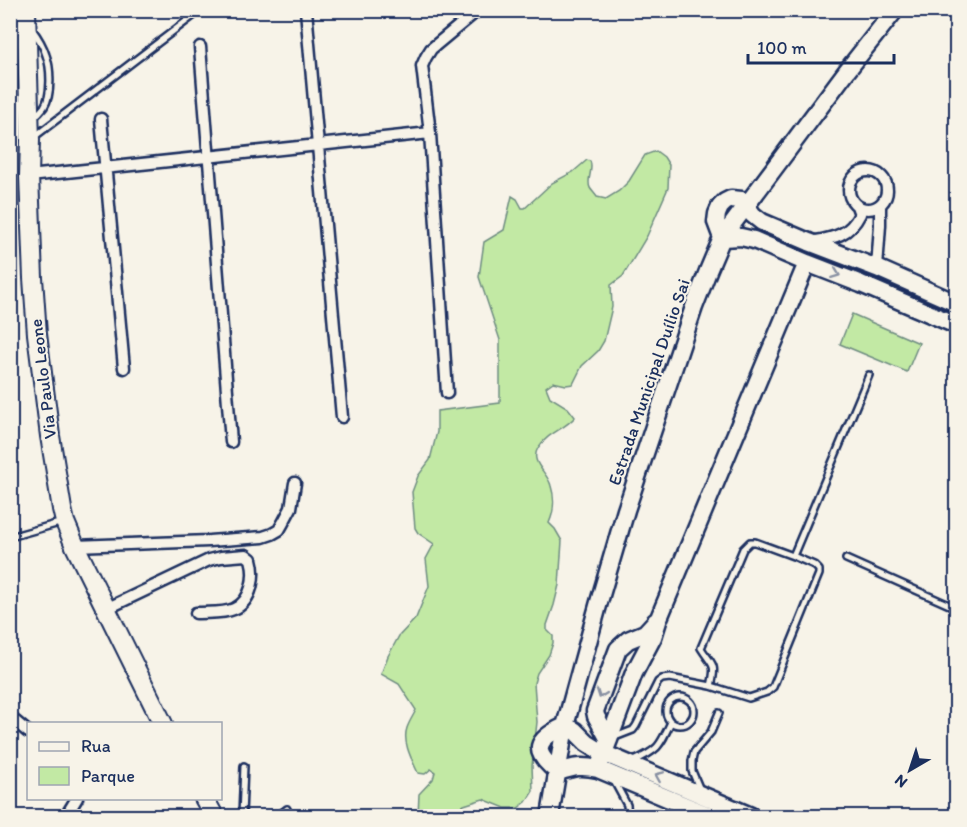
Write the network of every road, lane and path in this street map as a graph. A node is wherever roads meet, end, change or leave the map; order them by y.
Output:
1 (201, 10) edge
2 (306, 10) edge
3 (478, 10) edge
4 (895, 10) edge
5 (26, 17) edge
6 (200, 47) dead end
7 (101, 119) dead end
8 (430, 133) junction
9 (30, 140) junction
10 (318, 145) junction
11 (209, 157) junction
12 (105, 168) junction
13 (29, 176) junction
14 (746, 205) junction
15 (880, 205) junction
16 (857, 206) junction
17 (777, 229) junction
18 (722, 238) junction
19 (809, 242) junction
20 (770, 247) junction
21 (807, 263) junction
22 (878, 268) junction
23 (861, 284) junction
24 (957, 303) edge
25 (957, 325) edge
26 (124, 368) dead end
27 (869, 375) dead end
28 (447, 393) dead end
29 (342, 417) dead end
30 (231, 442) dead end
31 (295, 483) dead end
32 (64, 522) junction
33 (12, 535) edge
34 (75, 546) junction
35 (793, 556) junction
36 (846, 559) dead end
37 (957, 608) edge
38 (106, 609) junction
39 (196, 613) dead end
40 (659, 618) junction
41 (615, 658) junction
42 (634, 673) junction
43 (711, 686) junction
44 (719, 713) dead end
45 (618, 716) junction
46 (10, 717) edge
47 (162, 722) edge
48 (671, 723) junction
49 (600, 724) junction
50 (565, 726) junction
51 (27, 731) edge
52 (606, 746) junction
53 (628, 763) junction
54 (244, 766) dead end
55 (558, 772) junction
56 (604, 772) junction
57 (77, 800) edge
58 (205, 800) edge
59 (703, 807) edge
60 (287, 809) dead end
61 (66, 816) edge
62 (214, 816) edge
63 (242, 816) edge
64 (278, 816) edge
65 (550, 816) edge
66 (628, 816) edge
67 (678, 816) edge
68 (751, 816) edge

1 - 9 lane
2 - 10 street
3 - 8 street
4 - 14 street, Estrada Municipal Duílio Sai
5 - 9 main road, Via Paulo Leone
6 - 11 street
7 - 12 street
8 - 10 street
8 - 28 street
9 - 13 main road, Via Paulo Leone
10 - 11 street
10 - 29 street
11 - 12 street
11 - 30 street
12 - 13 street
12 - 26 street
13 - 32 main road, Via Paulo Leone
14 - 17 street
14 - 18 street, Estrada Municipal Duílio Sai
15 - 16 street
15 - 16 street
15 - 22 street
16 - 19 street
17 - 19 street
17 - 20 street
18 - 20 street
18 - 50 street, Estrada Municipal Duílio Sai
19 - 22 street
20 - 21 street
21 -> 23 street
21 - 40 street
22 - 23 street
22 - 24 street
23 - 25 street
27 - 35 lane
31 - 34 street
32 - 33 lane
32 - 34 main road, Via Paulo Leone
34 - 38 main road, Via Paulo Leone
35 - 43 lane
35 - 43 lane
36 - 37 lane
38 - 39 street
38 - 47 main road, Via Paulo Leone
40 - 41 street
40 - 42 street
41 - 42 street
41 -> 49 street
42 - 45 street
43 - 52 lane
44 - 59 lane
45 - 49 street
45 - 52 street
46 - 51 street
48 - 48 lane
48 - 53 lane
49 - 52 street
50 - 52 street
50 - 55 street
52 - 53 street
52 - 56 street
59 -> 53 street
54 - 63 lane
55 - 56 street
55 - 65 street
56 - 59 street
56 - 66 lane
57 - 61 street
58 - 62 main road
59 - 67 lane
59 - 68 street
60 - 64 lane

